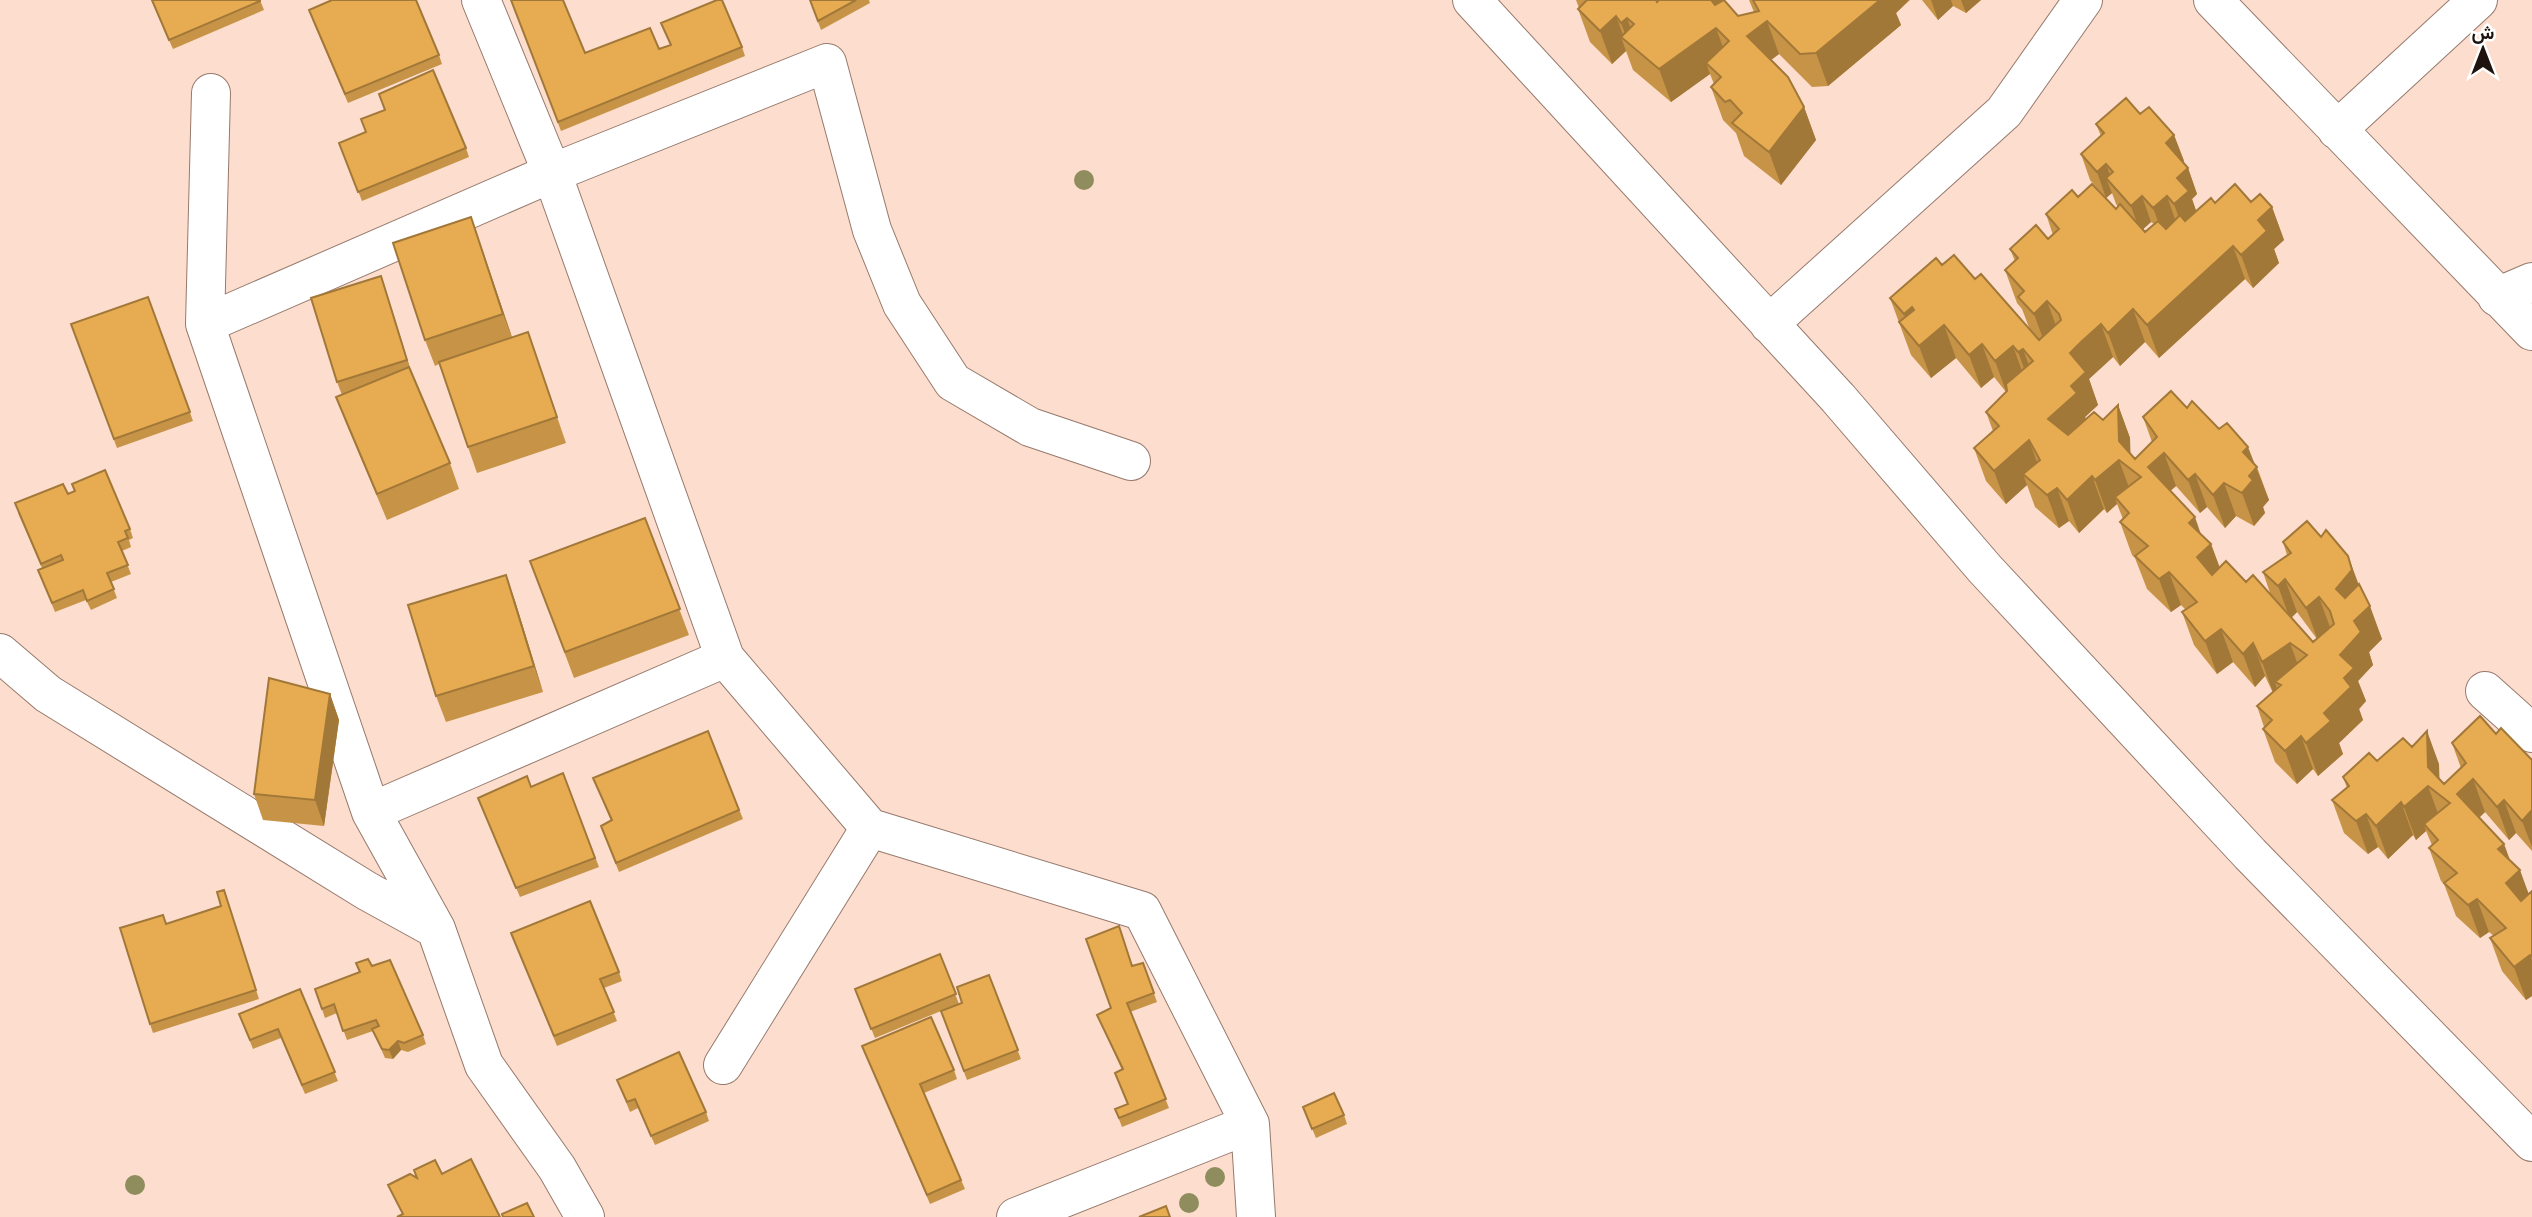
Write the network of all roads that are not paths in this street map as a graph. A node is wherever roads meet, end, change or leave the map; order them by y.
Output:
1 (481, 0) edge
2 (1472, 0) edge
3 (2083, 0) edge
4 (2213, 0) edge
5 (2478, 0) edge
6 (211, 93) dead end
7 (2337, 130) junction
8 (552, 173) junction
9 (2532, 282) edge
10 (2497, 297) junction
11 (205, 324) junction
12 (1769, 324) junction
13 (2532, 331) edge
14 (1131, 461) dead end
15 (0, 653) edge
16 (724, 658) junction
17 (2485, 691) dead end
18 (2532, 733) edge
19 (371, 812) junction
20 (870, 828) junction
21 (436, 929) junction
22 (723, 1065) dead end
23 (1250, 1124) junction
24 (2532, 1142) edge
25 (585, 1217) edge
26 (1016, 1217) edge
27 (1256, 1217) edge

1 - 8 street
2 - 12 street
3 - 12 street
4 - 7 street
5 - 7 street
6 - 11 street
7 - 10 street
8 - 11 street
8 - 14 street
8 - 16 street
9 - 10 street
10 - 13 street
11 - 19 street
12 - 24 street
15 - 21 street
16 - 19 street
16 - 20 street
17 - 18 street
19 - 21 street
20 - 22 street
20 - 23 street
21 - 25 street
23 - 26 street
23 - 27 street

